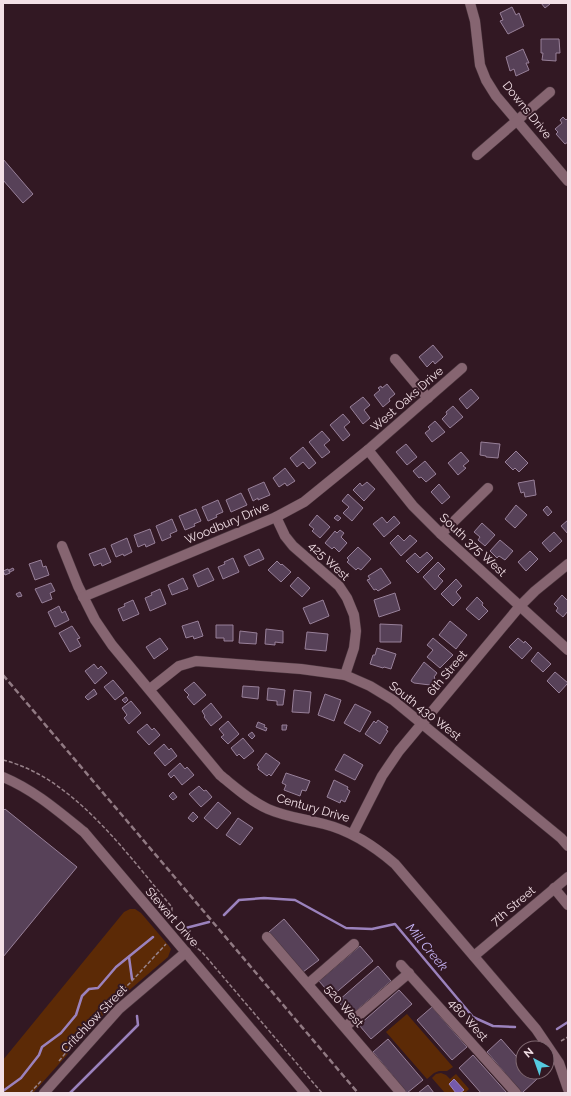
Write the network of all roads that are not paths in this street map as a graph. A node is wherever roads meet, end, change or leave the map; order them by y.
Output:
1 (470, 3) edge
2 (550, 92) dead end
3 (517, 121) junction
4 (477, 155) dead end
5 (568, 180) edge
6 (395, 358) dead end
7 (462, 368) dead end
8 (428, 398) junction
9 (368, 450) junction
10 (488, 488) dead end
11 (276, 517) junction
12 (441, 534) junction
13 (62, 546) dead end
14 (568, 564) edge
15 (83, 597) junction
16 (520, 606) junction
17 (568, 650) edge
18 (345, 675) junction
19 (150, 689) junction
20 (422, 724) junction
21 (3, 777) edge
22 (353, 833) junction
23 (568, 846) edge
24 (568, 877) edge
25 (554, 888) junction
26 (568, 905) edge
27 (267, 937) dead end
28 (354, 944) dead end
29 (188, 947) junction
30 (474, 956) junction
31 (401, 964) dead end
32 (409, 973) junction
33 (308, 984) junction
34 (345, 1027) junction
35 (568, 1090) edge
36 (44, 1093) edge
37 (305, 1093) edge
38 (401, 1093) edge
39 (516, 1093) edge
40 (563, 1093) edge

1 - 3 street, Downs Drive
2 - 3 street
3 - 4 street
3 - 5 street, Downs Drive
6 - 8 street
7 - 8 street, West Oaks Drive
8 - 9 street, West Oaks Drive
9 - 11 street, Woodbury Drive
9 - 12 street, South 375 West
10 - 12 street
11 - 15 street, Woodbury Drive
11 - 18 street, 425 West
12 - 16 street, South 375 West
13 - 15 street, Century Drive
14 - 16 street, 6th Street
15 - 19 street, Century Drive
16 - 17 street, South 375 West
16 - 20 street, 6th Street
18 - 19 street, South 430 West
18 - 20 street, South 430 West
19 - 22 street, Century Drive
20 - 22 street, 6th Street
20 - 23 street, South 430 West
21 - 29 street, Stewart Drive
22 - 30 street, Century Drive
24 - 25 street, 7th Street
25 - 26 street
25 - 30 street, 7th Street
27 - 33 street, 520 West
28 - 33 street
29 - 36 street, Critchlow Street
29 - 37 street, Stewart Drive
30 - 35 street, Century Drive
31 - 32 street, 480 West
32 - 34 street
32 - 39 street, 480 West
33 - 34 street, 520 West
34 - 38 street, 520 West
35 - 40 street

